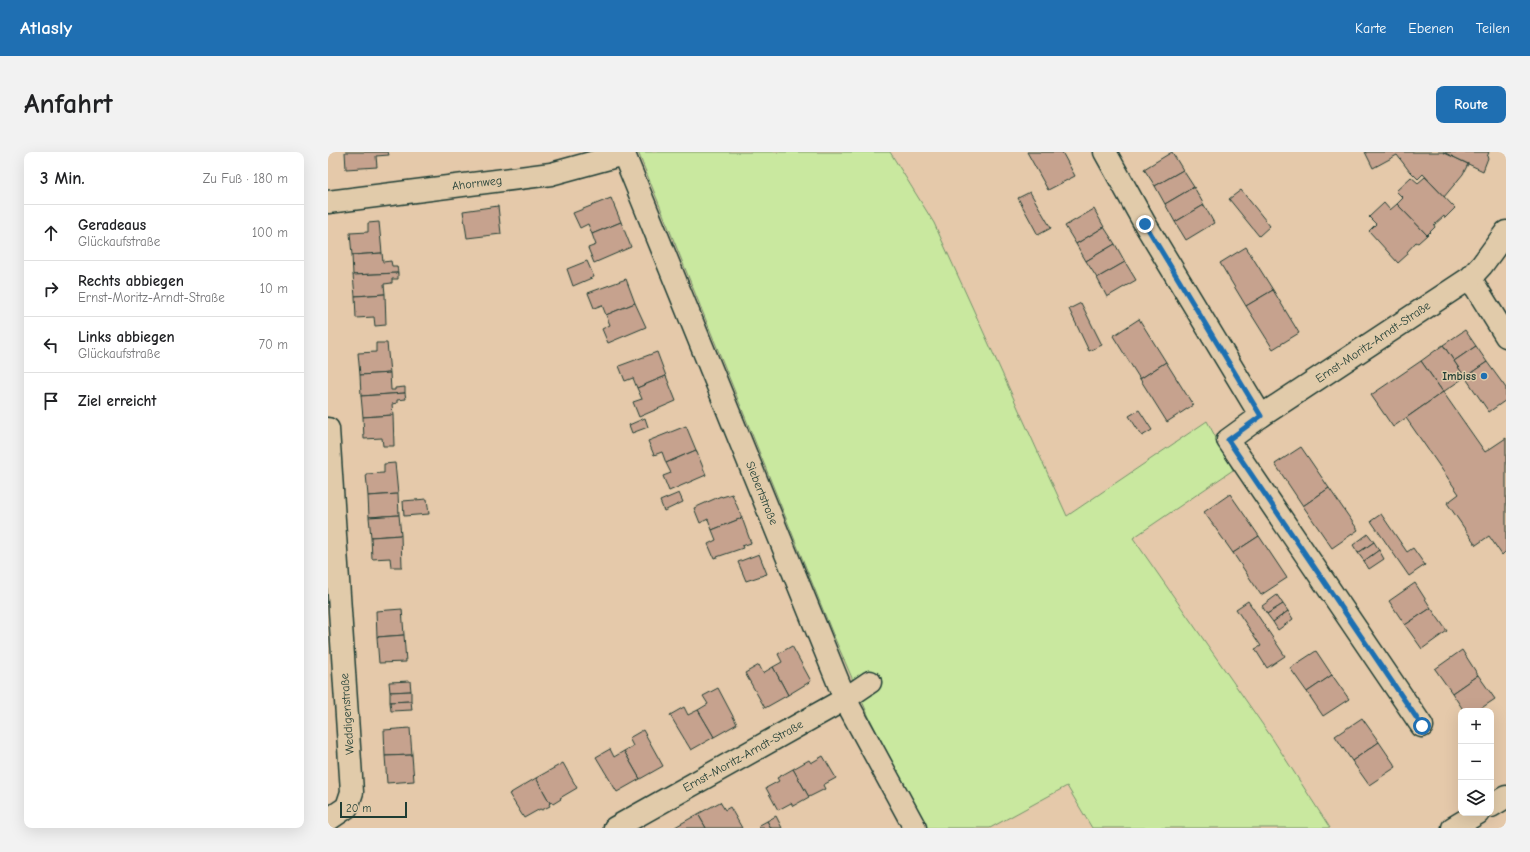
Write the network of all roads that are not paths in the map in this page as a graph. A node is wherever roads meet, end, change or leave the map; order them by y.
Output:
1 (1105, 152) edge
2 (624, 153) edge
3 (328, 202) edge
4 (1506, 232) edge
5 (1470, 278) junction
6 (1506, 336) edge
7 (1261, 416) junction
8 (328, 429) edge
9 (870, 682) dead end
10 (846, 699) junction
11 (1422, 726) dead end
12 (1506, 797) edge
13 (1494, 804) edge
14 (1473, 816) edge
15 (328, 820) edge
16 (615, 828) edge
17 (915, 828) edge
18 (1453, 828) edge

1 - 7 street
2 - 3 street, Ahornweg
2 - 10 street, Siebertstraße
4 - 5 street, Ernst-Moritz-Arndt-Straße
5 - 6 street
5 - 7 street, Ernst-Moritz-Arndt-Straße
7 - 11 street, Ernst-Moritz-Arndt-Straße
8 - 15 street, Weddigenstraße
9 - 10 street, Ernst-Moritz-Arndt-Straße
10 - 16 street, Ernst-Moritz-Arndt-Straße
10 - 17 street, Siebertstraße
12 - 13 street
14 - 18 street

